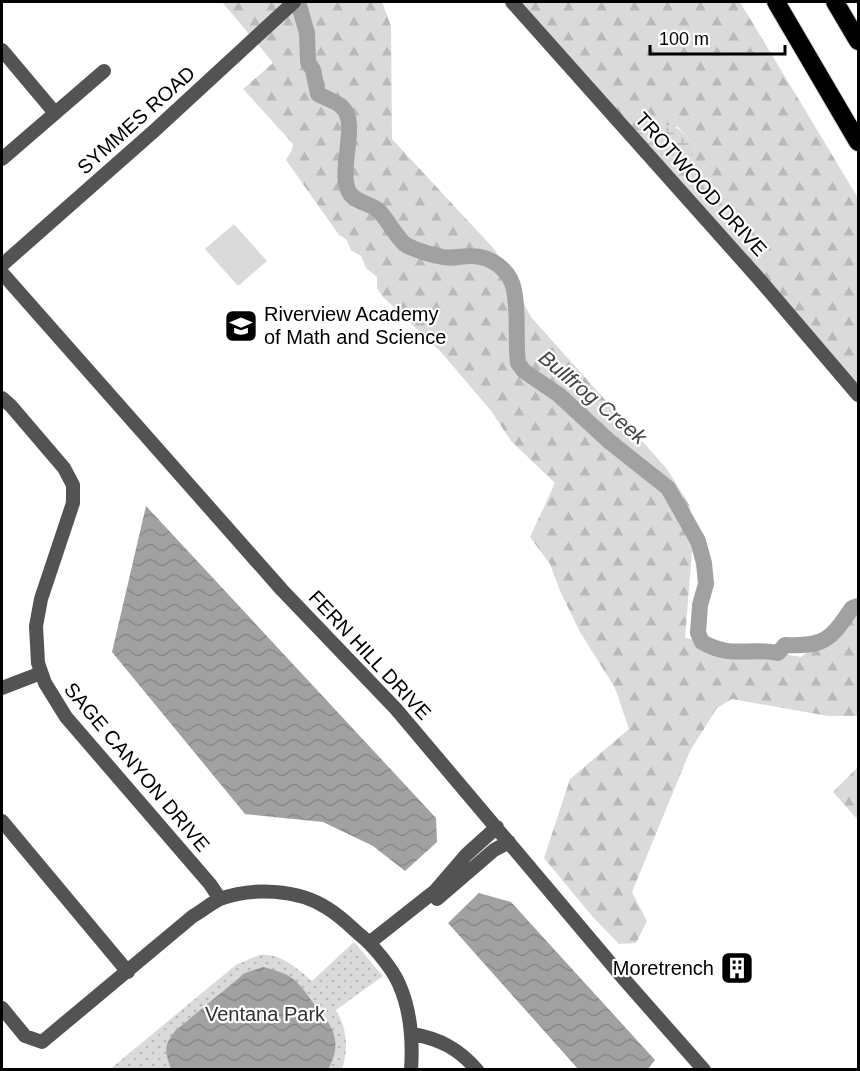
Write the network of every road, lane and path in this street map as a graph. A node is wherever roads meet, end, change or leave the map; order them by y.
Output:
1 (294, 2) edge
2 (512, 2) edge
3 (776, 2) edge
4 (835, 2) edge
5 (858, 42) edge
6 (2, 50) edge
7 (104, 71) dead end
8 (55, 113) junction
9 (858, 142) edge
10 (2, 159) edge
11 (2, 265) edge
12 (2, 273) edge
13 (858, 395) edge
14 (2, 398) edge
15 (41, 673) junction
16 (2, 688) edge
17 (2, 821) edge
18 (497, 827) junction
19 (509, 842) junction
20 (220, 899) junction
21 (373, 947) junction
22 (128, 972) junction
23 (2, 1008) edge
24 (413, 1034) junction
25 (411, 1070) edge
26 (477, 1070) edge
27 (704, 1070) edge

1 - 11 street, SYMMES ROAD
2 - 13 street, TROTWOOD DRIVE
3 - 9 highway
4 - 5 highway
6 - 8 street
7 - 8 street
8 - 10 street
12 - 18 street, FERN HILL DRIVE
14 - 15 street, SAGE CANYON DRIVE
15 - 16 street
15 - 20 street, SAGE CANYON DRIVE
17 - 22 street
18 - 19 street, FERN HILL DRIVE
18 - 21 street
19 - 21 street
19 - 27 street, FERN HILL DRIVE
20 - 21 street
20 - 22 street
21 - 24 street
22 - 23 street
24 - 25 street
24 - 26 street

